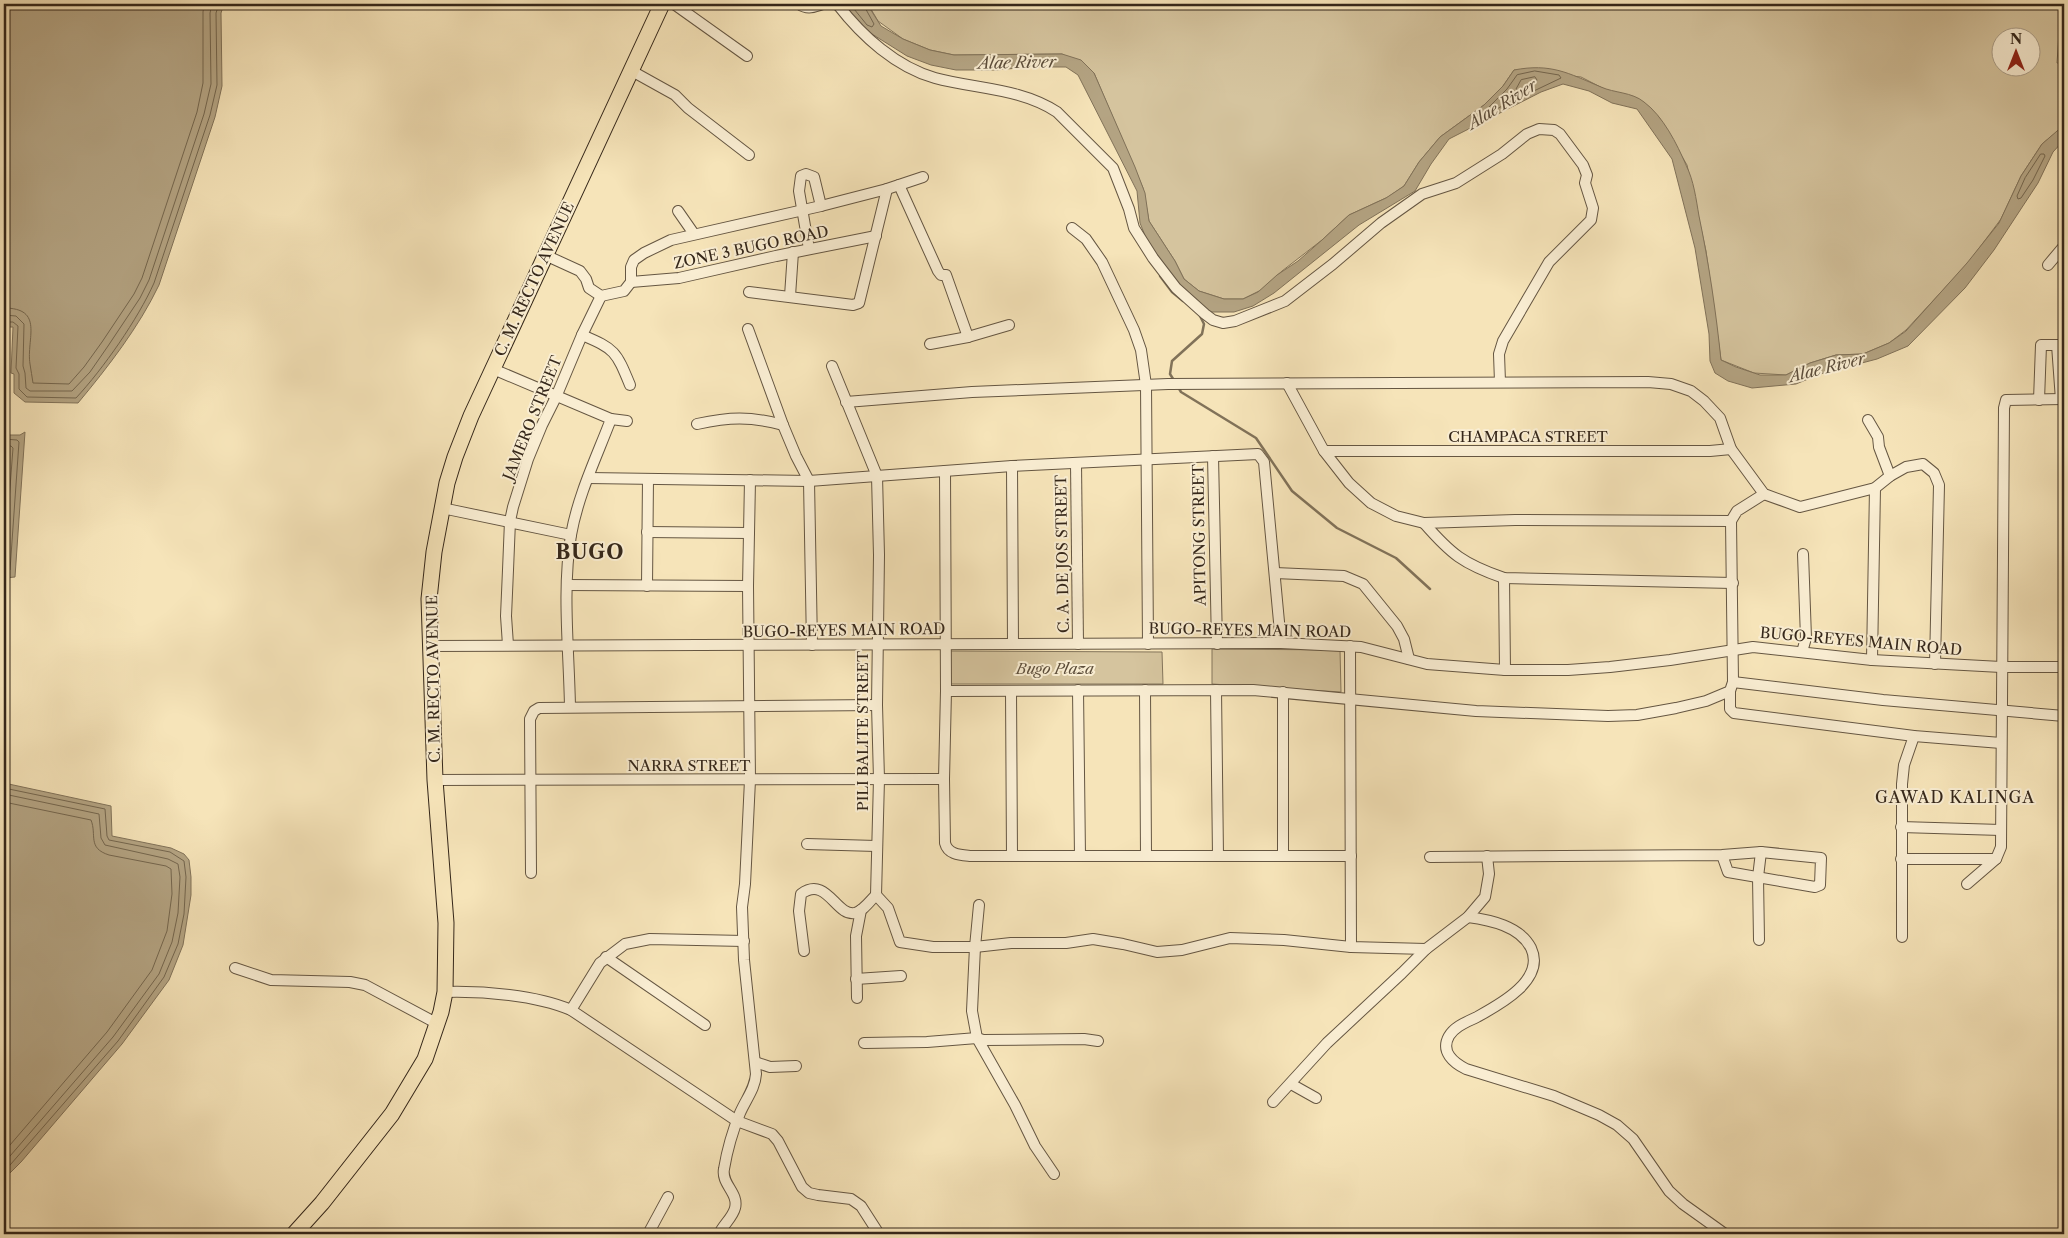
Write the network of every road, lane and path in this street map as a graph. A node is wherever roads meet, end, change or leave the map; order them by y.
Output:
1 (662, 4) edge
2 (674, 4) edge
3 (798, 4) edge
4 (823, 4) edge
5 (834, 4) edge
6 (747, 56) dead end
7 (630, 70) junction
8 (748, 155) dead end
9 (923, 177) dead end
10 (899, 185) junction
11 (887, 189) junction
12 (821, 206) junction
13 (678, 211) dead end
14 (803, 211) junction
15 (1072, 228) dead end
16 (694, 234) junction
17 (876, 236) junction
18 (809, 249) junction
19 (2062, 251) edge
20 (793, 252) junction
21 (545, 255) junction
22 (2048, 265) dead end
23 (631, 282) junction
24 (749, 292) dead end
25 (601, 296) junction
26 (790, 296) junction
27 (1008, 325) dead end
28 (748, 329) dead end
29 (582, 335) junction
30 (968, 337) junction
31 (930, 344) dead end
32 (2061, 345) edge
33 (832, 366) dead end
34 (493, 369) junction
35 (1500, 382) junction
36 (1287, 383) junction
37 (630, 385) dead end
38 (1146, 386) junction
39 (556, 397) junction
40 (2039, 400) junction
41 (846, 402) junction
42 (2063, 402) edge
43 (612, 419) junction
44 (1868, 420) dead end
45 (627, 421) dead end
46 (697, 424) dead end
47 (782, 425) junction
48 (1731, 449) junction
49 (1324, 451) junction
50 (1213, 456) junction
51 (1146, 461) junction
52 (1076, 463) junction
53 (1012, 466) junction
54 (945, 470) junction
55 (877, 476) junction
56 (1890, 476) junction
57 (588, 478) junction
58 (648, 479) junction
59 (750, 480) junction
60 (809, 481) junction
61 (1876, 488) junction
62 (1764, 494) junction
63 (442, 508) junction
64 (510, 521) junction
65 (1731, 521) junction
66 (1424, 522) junction
67 (647, 532) junction
68 (748, 533) junction
69 (571, 535) junction
70 (1803, 554) dead end
71 (1275, 574) junction
72 (1504, 578) junction
73 (1733, 583) junction
74 (567, 585) junction
75 (647, 586) junction
76 (748, 586) junction
77 (946, 643) junction
78 (1281, 643) junction
79 (1014, 644) junction
80 (1078, 644) junction
81 (1148, 644) junction
82 (1217, 644) junction
83 (508, 645) junction
84 (569, 645) junction
85 (812, 645) junction
86 (878, 645) junction
87 (429, 646) junction
88 (749, 646) junction
89 (1350, 646) junction
90 (1733, 649) junction
91 (1802, 652) junction
92 (1409, 659) junction
93 (1872, 660) junction
94 (1935, 664) junction
95 (2001, 667) junction
96 (2064, 667) edge
97 (1504, 670) junction
98 (1731, 687) junction
99 (1078, 690) junction
100 (1145, 690) junction
101 (1216, 690) junction
102 (946, 691) junction
103 (1011, 691) junction
104 (1283, 692) junction
105 (1350, 698) junction
106 (877, 705) junction
107 (570, 707) junction
108 (750, 707) junction
109 (2001, 711) junction
110 (2064, 716) edge
111 (1914, 736) junction
112 (2001, 743) junction
113 (879, 779) junction
114 (944, 779) junction
115 (435, 780) junction
116 (529, 780) junction
117 (750, 780) junction
118 (1900, 828) junction
119 (2001, 830) junction
120 (807, 844) dead end
121 (876, 846) junction
122 (1760, 852) junction
123 (1722, 855) junction
124 (1012, 856) junction
125 (1080, 856) junction
126 (1146, 856) junction
127 (1218, 856) junction
128 (1283, 856) junction
129 (1351, 856) junction
130 (1487, 856) junction
131 (1430, 857) dead end
132 (1901, 859) junction
133 (1996, 859) junction
134 (531, 873) dead end
135 (1758, 877) junction
136 (1967, 884) dead end
137 (876, 895) junction
138 (979, 905) dead end
139 (861, 910) junction
140 (1468, 917) junction
141 (1902, 937) dead end
142 (1759, 940) dead end
143 (744, 941) junction
144 (974, 947) junction
145 (1351, 947) junction
146 (1426, 949) junction
147 (804, 951) dead end
148 (606, 957) junction
149 (235, 968) dead end
150 (901, 976) dead end
151 (856, 979) junction
152 (445, 992) junction
153 (857, 998) dead end
154 (571, 1010) junction
155 (438, 1024) junction
156 (705, 1025) dead end
157 (977, 1038) junction
158 (1098, 1041) dead end
159 (864, 1043) dead end
160 (755, 1062) junction
161 (796, 1066) dead end
162 (1291, 1084) junction
163 (1316, 1098) dead end
164 (1273, 1102) dead end
165 (737, 1121) junction
166 (1054, 1174) dead end
167 (668, 1197) dead end
168 (294, 1234) edge
169 (648, 1234) edge
170 (719, 1234) edge
171 (880, 1234) edge
172 (1725, 1234) edge

1 - 7 highway, C. M. RECTO AVENUE
2 - 6 street
3 - 4 street
5 - 35 street
7 - 8 street
7 - 21 highway, C. M. RECTO AVENUE
9 - 10 street
10 - 11 street
10 - 30 street
11 - 12 street
11 - 17 street
12 - 14 street
12 - 14 street
13 - 16 street
14 - 16 street
14 - 18 street
15 - 38 street
16 - 23 street
17 - 18 street, ZONE 3 BUGO ROAD
17 - 26 street
18 - 20 street, ZONE 3 BUGO ROAD
19 - 22 street
20 - 23 street, ZONE 3 BUGO ROAD
20 - 26 street
21 - 25 street
21 - 34 highway, C. M. RECTO AVENUE
23 - 25 street
24 - 26 street
25 - 29 street, JAMERO STREET
27 - 30 street
28 - 47 street
29 - 37 street
29 - 39 street, JAMERO STREET
30 - 31 street
32 - 40 street
32 - 42 street
33 - 41 street, PILI BALITE STREET
34 - 39 street
34 - 63 highway, C. M. RECTO AVENUE
35 - 36 street
35 - 48 street
36 - 38 street
36 - 49 street
38 - 41 street
38 - 51 street
39 - 43 street
39 - 64 street, JAMERO STREET
40 - 42 street
40 - 95 street
41 - 55 street, PILI BALITE STREET
43 - 45 street
43 - 57 street
44 - 56 street
46 - 47 street
47 - 60 street
48 - 49 street, CHAMPACA STREET
48 - 62 street
49 - 66 street
50 - 51 street
50 - 71 street
50 - 82 street, APITONG STREET
51 - 52 street
51 - 81 street
52 - 53 street
52 - 80 street, C. A. DE JOS STREET
53 - 54 street
53 - 79 street
54 - 55 street
54 - 77 street
55 - 60 street
55 - 86 street, PILI BALITE STREET
56 - 61 street
56 - 94 street
57 - 58 street
57 - 69 street
58 - 59 street
58 - 67 street
59 - 60 street
59 - 68 street
60 - 85 street
61 - 62 street
61 - 93 street
62 - 65 street
63 - 64 street
63 - 87 highway, C. M. RECTO AVENUE
64 - 69 street
64 - 83 street, JAMERO STREET
65 - 66 street
65 - 73 street
66 - 72 street
67 - 68 street
67 - 75 street
68 - 76 street
69 - 74 street
70 - 91 street
71 - 78 street
71 - 92 street
72 - 73 street
72 - 97 street
73 - 90 street
74 - 75 street
74 - 84 street
75 - 76 street
76 - 88 street
77 - 79 street, BUGO-REYES MAIN ROAD
77 - 86 street, BUGO-REYES MAIN ROAD
77 - 102 street
78 - 82 street, BUGO-REYES MAIN ROAD
78 - 89 street, BUGO-REYES MAIN ROAD
79 - 80 street, BUGO-REYES MAIN ROAD
80 - 81 street, BUGO-REYES MAIN ROAD
81 - 82 street, BUGO-REYES MAIN ROAD
83 - 84 street, BUGO-REYES MAIN ROAD
83 - 87 street, BUGO-REYES MAIN ROAD
84 - 88 street, BUGO-REYES MAIN ROAD
84 - 107 street
85 - 86 street, BUGO-REYES MAIN ROAD
85 - 88 street, BUGO-REYES MAIN ROAD
86 - 106 street, PILI BALITE STREET
87 - 115 highway, C. M. RECTO AVENUE
88 - 108 street
89 - 92 street, BUGO-REYES MAIN ROAD
89 - 105 street
90 - 91 street, BUGO-REYES MAIN ROAD
90 - 97 street, BUGO-REYES MAIN ROAD
90 - 98 street
91 - 93 street, BUGO-REYES MAIN ROAD
92 - 97 street, BUGO-REYES MAIN ROAD
93 - 94 street, BUGO-REYES MAIN ROAD
94 - 95 street, BUGO-REYES MAIN ROAD
95 - 96 street, BUGO-REYES MAIN ROAD
95 - 109 street
98 - 105 street
98 - 109 street
98 - 111 street
99 - 100 street
99 - 103 street
99 - 125 street
100 - 101 street
100 - 126 street
101 - 104 street
101 - 127 street
102 - 103 street
102 - 114 street
103 - 124 street
104 - 105 street
104 - 128 street
105 - 129 street
106 - 108 street
106 - 113 street, PILI BALITE STREET
107 - 108 street
107 - 116 street
108 - 117 street
109 - 110 street
109 - 112 street
111 - 112 street
111 - 118 street
112 - 119 street
113 - 114 street, NARRA STREET
113 - 117 street, NARRA STREET
113 - 121 street, PILI BALITE STREET
114 - 124 street
115 - 116 street, NARRA STREET
115 - 152 highway, C. M. RECTO AVENUE
116 - 117 street, NARRA STREET
116 - 134 street
117 - 143 street
118 - 119 street
118 - 132 street
119 - 133 street
120 - 121 street
121 - 137 street, PILI BALITE STREET
122 - 123 street
122 - 135 street
122 - 135 street
123 - 130 street
123 - 135 street
124 - 125 street
125 - 126 street
126 - 127 street
127 - 128 street
128 - 129 street
129 - 145 street
130 - 131 street
130 - 140 street
132 - 133 street
132 - 141 street
133 - 136 street
135 - 142 street
137 - 139 street
137 - 144 street
138 - 144 street
139 - 147 street
139 - 151 street
140 - 146 street
140 - 172 street
143 - 148 street
143 - 160 street
144 - 145 street
144 - 157 street
145 - 146 street
146 - 162 street
148 - 154 street
148 - 156 street
149 - 155 street
150 - 151 street
151 - 153 street
152 - 154 street
152 - 155 highway, C. M. RECTO AVENUE
154 - 165 street
155 - 168 highway, C. M. RECTO AVENUE
157 - 158 street
157 - 159 street
157 - 166 street
160 - 161 street
160 - 165 street
162 - 163 street
162 - 164 street
165 - 170 street
165 - 171 street
167 - 169 street

